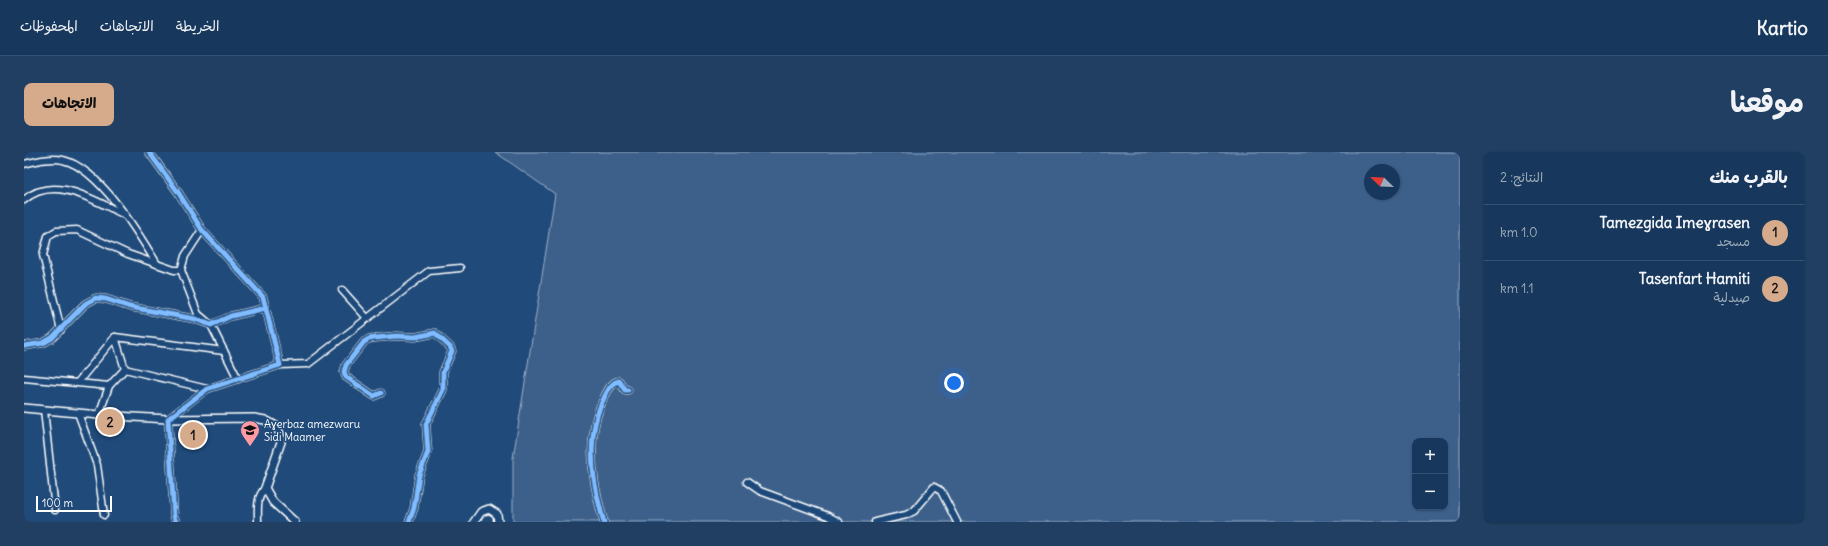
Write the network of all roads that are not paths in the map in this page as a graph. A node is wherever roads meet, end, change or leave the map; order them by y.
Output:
1 (149, 152) edge
2 (24, 164) edge
3 (24, 200) edge
4 (124, 214) junction
5 (202, 230) junction
6 (157, 264) junction
7 (460, 268) dead end
8 (181, 270) junction
9 (342, 290) dead end
10 (266, 308) junction
11 (367, 318) junction
12 (211, 325) junction
13 (61, 330) junction
14 (115, 337) junction
15 (24, 346) edge
16 (224, 351) junction
17 (280, 364) junction
18 (125, 369) junction
19 (24, 378) edge
20 (238, 379) junction
21 (78, 382) junction
22 (109, 386) junction
23 (207, 389) junction
24 (628, 390) dead end
25 (381, 393) dead end
26 (24, 408) edge
27 (44, 410) junction
28 (78, 413) junction
29 (99, 415) junction
30 (168, 419) junction
31 (747, 482) dead end
32 (264, 488) junction
33 (55, 510) dead end
34 (104, 515) dead end
35 (176, 522) edge
36 (258, 522) edge
37 (295, 522) edge
38 (408, 522) edge
39 (474, 522) edge
40 (498, 522) edge
41 (604, 522) edge
42 (839, 522) edge
43 (875, 522) edge
44 (957, 522) edge

1 - 5 street
2 - 4 street
3 - 4 street
4 - 6 street
5 - 8 street
5 - 10 street
6 - 8 street
6 - 13 street
7 - 11 street
8 - 12 street
9 - 11 street
10 - 12 street
10 - 17 street
11 - 17 street
12 - 13 street
12 - 16 street
13 - 15 street
14 - 16 street
14 - 18 street
14 - 21 street
16 - 20 street
17 - 20 street
18 - 22 street
18 - 23 street
19 - 21 street
20 - 23 street
21 - 22 street
22 - 29 street
23 - 30 street
24 - 41 street
25 - 38 street
26 - 27 main road
27 - 28 main road
27 - 33 street
28 - 29 main road
28 - 34 street
29 - 30 main road
30 - 32 main road
30 - 35 street
31 - 42 street
32 - 36 street
32 - 37 main road
39 - 40 main road
43 - 44 street

